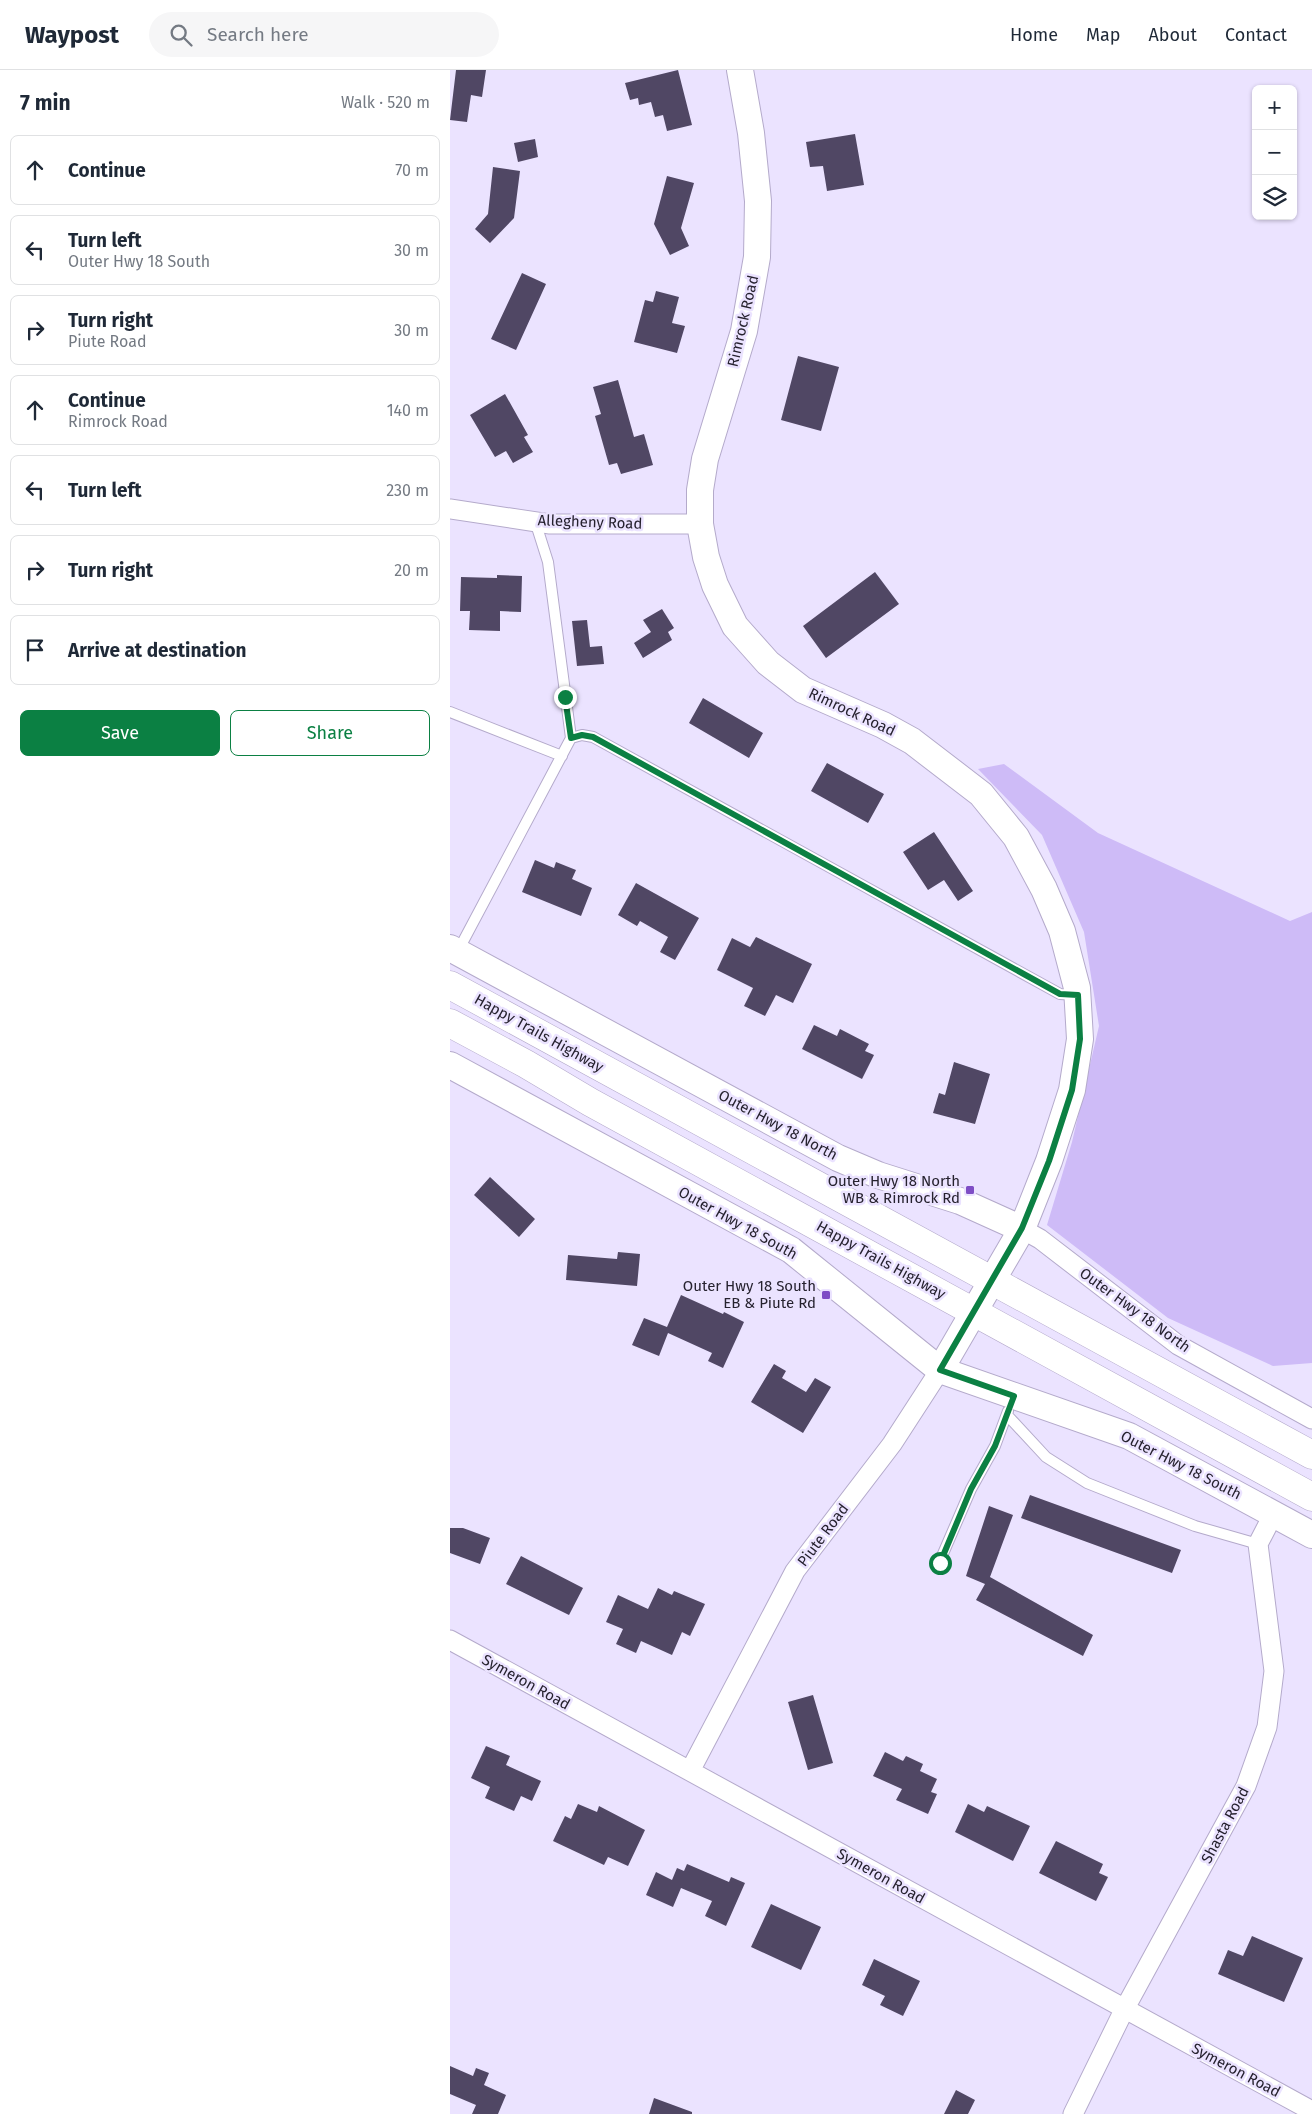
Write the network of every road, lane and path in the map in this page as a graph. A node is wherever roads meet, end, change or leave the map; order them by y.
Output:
1 (740, 70) edge
2 (450, 509) edge
3 (535, 521) junction
4 (700, 524) junction
5 (450, 712) edge
6 (571, 738) junction
7 (562, 756) junction
8 (454, 950) edge
9 (450, 985) edge
10 (1078, 995) junction
11 (450, 1023) edge
12 (450, 1065) edge
13 (1022, 1228) junction
14 (992, 1280) junction
15 (975, 1311) junction
16 (940, 1370) junction
17 (1010, 1405) junction
18 (1312, 1419) edge
19 (1312, 1455) edge
20 (1312, 1497) edge
21 (1274, 1513) junction
22 (1312, 1535) edge
23 (1258, 1544) junction
24 (940, 1563) dead end
25 (450, 1640) edge
26 (690, 1771) junction
27 (1124, 2010) junction
28 (1312, 2111) edge
29 (1073, 2114) edge

1 - 4 street, Rimrock Road
2 - 3 street, Allegheny Road
3 - 4 street, Allegheny Road
3 - 6 lane
4 - 10 street, Rimrock Road
5 - 7 lane
6 - 7 lane
6 - 10 lane
7 - 8 lane
8 - 13 street, Outer Hwy 18 North
9 - 14 main road, Happy Trails Highway
10 - 13 street, Rimrock Road
11 - 15 main road, Happy Trails Highway
12 - 16 street, Outer Hwy 18 South
13 - 14 street, Rimrock Road
13 - 18 street, Outer Hwy 18 North
14 - 15 street, Rimrock Road
14 - 19 main road, Happy Trails Highway
15 - 16 street, Piute Road
15 - 20 main road, Happy Trails Highway
16 - 17 street, Outer Hwy 18 South
16 - 26 street, Piute Road
17 - 21 street, Outer Hwy 18 South
17 - 23 lane
17 - 24 lane
21 - 22 street, Outer Hwy 18 South
21 - 23 street
23 - 27 street, Shasta Road
25 - 26 street, Symeron Road
26 - 27 street, Symeron Road
27 - 28 street, Symeron Road
27 - 29 street, Shasta Road

